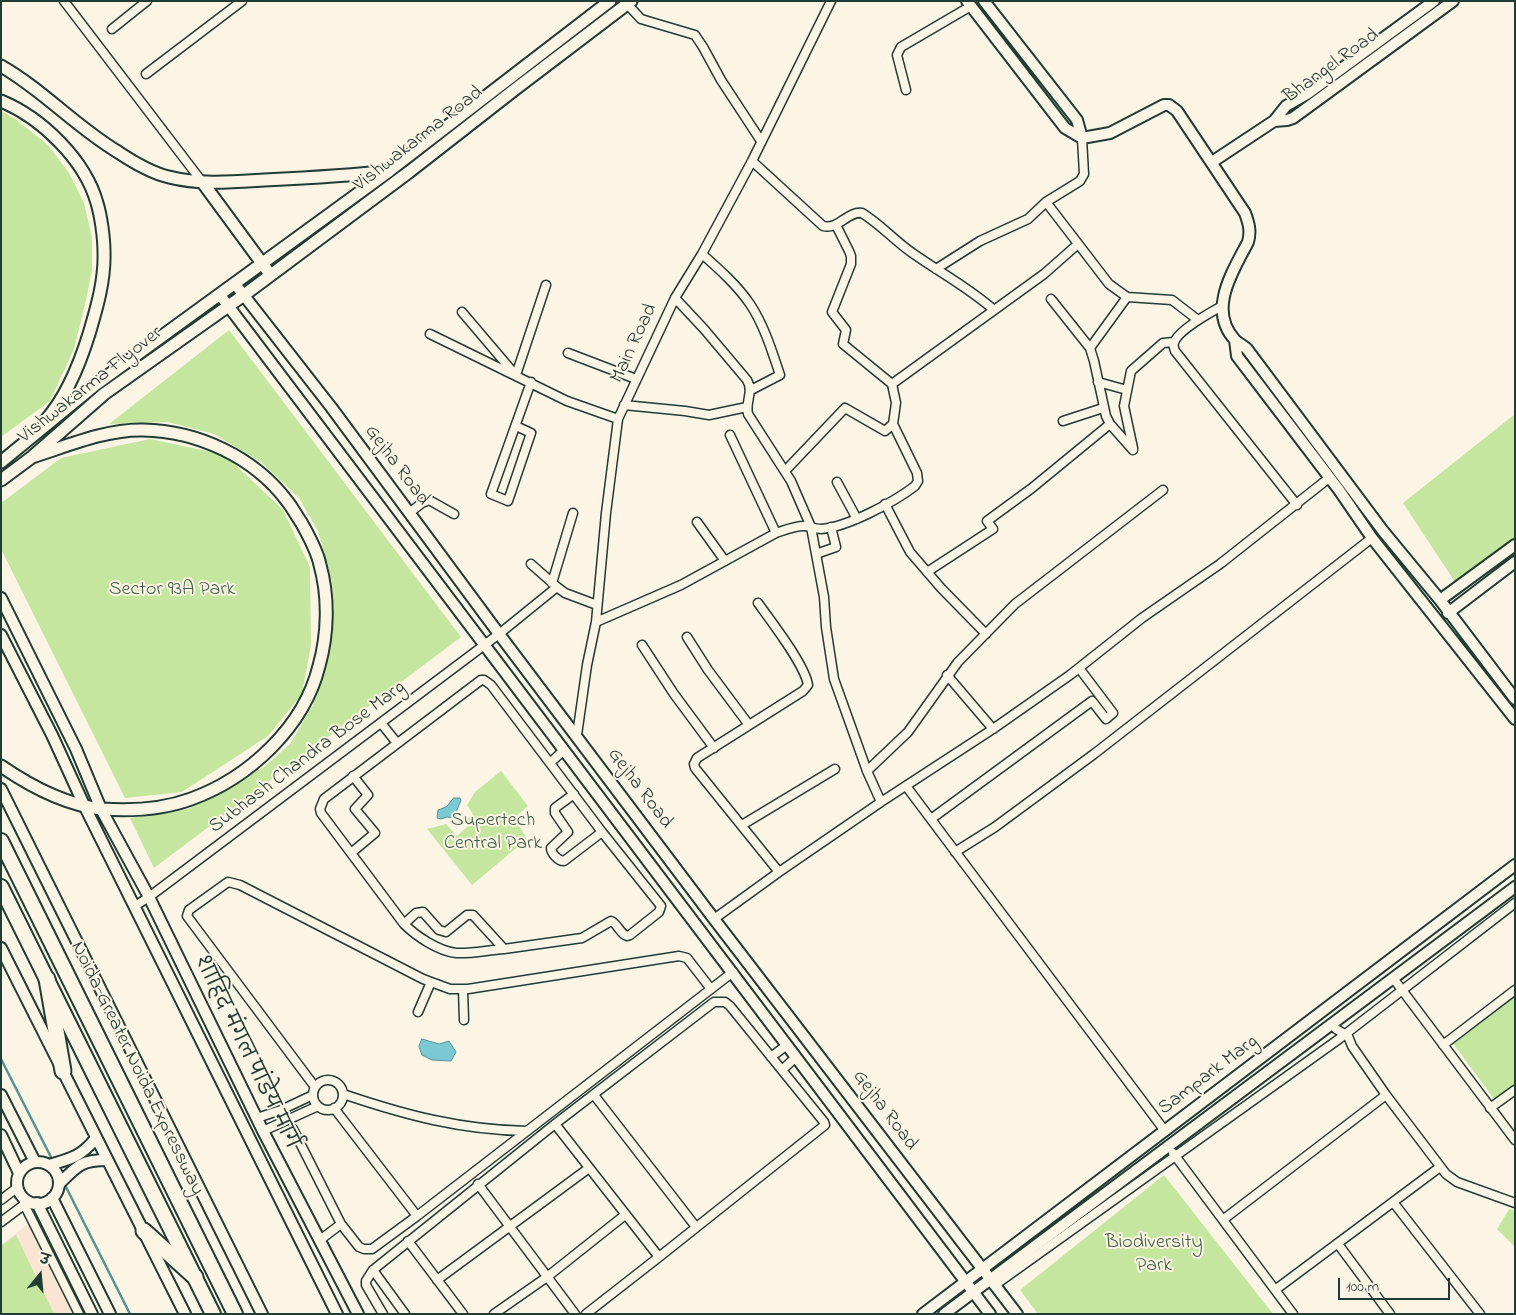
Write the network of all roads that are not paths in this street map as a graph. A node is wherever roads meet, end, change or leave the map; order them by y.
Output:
1 (64, 1) edge
2 (147, 1) edge
3 (242, 1) edge
4 (831, 1) edge
5 (984, 1) edge
6 (1434, 1) edge
7 (1453, 1) edge
8 (605, 3) edge
9 (629, 3) edge
10 (969, 4) edge
11 (1402, 23) junction
12 (112, 29) dead end
13 (1409, 34) junction
14 (556, 50) junction
15 (1, 66) edge
16 (146, 74) dead end
17 (906, 90) dead end
18 (1307, 94) junction
19 (1, 101) edge
20 (1313, 103) junction
21 (1274, 121) junction
22 (1082, 138) junction
23 (761, 141) junction
24 (752, 161) junction
25 (1212, 162) junction
26 (390, 171) junction
27 (204, 183) junction
28 (1046, 202) junction
29 (836, 225) junction
30 (1078, 244) junction
31 (702, 254) junction
32 (263, 264) junction
33 (936, 269) junction
34 (270, 275) junction
35 (235, 284) junction
36 (546, 285) dead end
37 (220, 295) junction
38 (244, 295) junction
39 (1127, 297) junction
40 (675, 298) junction
41 (1051, 299) dead end
42 (228, 306) junction
43 (1222, 306) junction
44 (994, 310) junction
45 (462, 312) dead end
46 (1198, 320) junction
47 (430, 334) dead end
48 (1235, 340) junction
49 (1174, 342) junction
50 (1090, 348) junction
51 (568, 353) dead end
52 (516, 375) junction
53 (636, 379) junction
54 (531, 382) junction
55 (1098, 382) junction
56 (892, 384) junction
57 (751, 390) junction
58 (1128, 390) junction
59 (624, 405) junction
60 (746, 407) junction
61 (1103, 408) junction
62 (618, 419) junction
63 (1063, 421) dead end
64 (893, 424) junction
65 (1110, 424) junction
66 (516, 426) junction
67 (730, 435) dead end
68 (21, 447) junction
69 (32, 457) junction
70 (1, 462) edge
71 (785, 471) junction
72 (1329, 478) junction
73 (1, 480) edge
74 (837, 482) dead end
75 (1349, 484) junction
76 (1163, 490) dead end
77 (1339, 490) junction
78 (885, 504) junction
79 (1296, 505) junction
80 (409, 513) junction
81 (573, 513) dead end
82 (454, 514) dead end
83 (857, 519) junction
84 (697, 522) dead end
85 (831, 527) junction
86 (811, 528) junction
87 (776, 533) junction
88 (1372, 538) junction
89 (1395, 545) junction
90 (1515, 545) edge
91 (816, 554) junction
92 (1385, 554) junction
93 (725, 561) junction
94 (1515, 562) edge
95 (531, 564) dead end
96 (927, 572) junction
97 (554, 585) junction
98 (1, 598) edge
99 (1440, 600) junction
100 (758, 603) dead end
101 (597, 605) junction
102 (1448, 612) junction
103 (596, 622) junction
104 (499, 634) junction
105 (986, 634) junction
106 (1, 635) edge
107 (687, 637) dead end
108 (485, 644) junction
109 (642, 645) dead end
110 (1080, 668) junction
111 (947, 676) junction
112 (1515, 699) edge
113 (1515, 720) edge
114 (381, 723) junction
115 (750, 725) junction
116 (993, 729) junction
117 (577, 736) junction
118 (397, 742) junction
119 (714, 748) junction
120 (564, 750) junction
121 (550, 763) junction
122 (1, 766) edge
123 (835, 769) dead end
124 (867, 771) junction
125 (353, 776) junction
126 (906, 786) junction
127 (1, 789) edge
128 (574, 794) junction
129 (881, 802) junction
130 (84, 805) junction
131 (100, 809) junction
132 (931, 819) junction
133 (742, 824) junction
134 (602, 832) junction
135 (1, 841) edge
136 (956, 852) junction
137 (351, 853) junction
138 (1515, 865) edge
139 (779, 872) junction
140 (1, 887) edge
141 (1515, 888) edge
142 (149, 897) junction
143 (1515, 903) edge
144 (135, 906) junction
145 (714, 919) junction
146 (404, 924) junction
147 (1, 948) edge
148 (504, 949) junction
149 (733, 972) junction
150 (1393, 978) junction
151 (47, 979) junction
152 (431, 982) junction
153 (462, 989) junction
154 (710, 989) junction
155 (1402, 990) junction
156 (1515, 990) edge
157 (418, 1012) dead end
158 (464, 1020) dead end
159 (1334, 1027) junction
160 (1342, 1036) junction
161 (787, 1044) junction
162 (1442, 1045) junction
163 (771, 1057) junction
164 (796, 1057) junction
165 (782, 1070) junction
166 (63, 1071) junction
167 (1515, 1090) edge
168 (314, 1091) junction
169 (343, 1094) junction
170 (1, 1095) edge
171 (594, 1095) junction
172 (1386, 1095) junction
173 (318, 1106) junction
174 (287, 1107) junction
175 (334, 1108) junction
176 (1490, 1108) junction
177 (257, 1118) junction
178 (293, 1118) junction
179 (555, 1124) junction
180 (293, 1129) dead end
181 (263, 1130) junction
182 (1165, 1131) junction
183 (527, 1132) junction
184 (1, 1135) edge
185 (96, 1138) junction
186 (1515, 1140) edge
187 (1167, 1147) junction
188 (1175, 1156) junction
189 (107, 1160) junction
190 (35, 1162) junction
191 (50, 1165) junction
192 (1440, 1167) junction
193 (588, 1168) junction
194 (19, 1173) junction
195 (59, 1184) junction
196 (478, 1184) junction
197 (18, 1187) junction
198 (52, 1198) junction
199 (1, 1200) edge
200 (1514, 1200) edge
201 (1393, 1202) junction
202 (30, 1203) junction
203 (625, 1215) junction
204 (417, 1216) junction
205 (1224, 1219) junction
206 (1, 1222) edge
207 (341, 1224) junction
208 (511, 1227) junction
209 (696, 1227) junction
210 (144, 1231) junction
211 (320, 1240) junction
212 (408, 1241) junction
213 (1338, 1244) junction
214 (659, 1257) junction
215 (373, 1270) junction
216 (982, 1270) junction
217 (195, 1277) junction
218 (547, 1277) junction
219 (437, 1280) junction
220 (966, 1282) junction
221 (992, 1282) junction
222 (1275, 1290) junction
223 (973, 1291) junction
224 (79, 1314) edge
225 (92, 1314) edge
226 (110, 1314) edge
227 (186, 1314) edge
228 (213, 1314) edge
229 (235, 1314) edge
230 (262, 1314) edge
231 (337, 1314) edge
232 (358, 1314) edge
233 (383, 1314) edge
234 (404, 1314) edge
235 (463, 1314) edge
236 (494, 1314) edge
237 (575, 1314) edge
238 (586, 1314) edge
239 (923, 1314) edge
240 (944, 1314) edge
241 (990, 1314) edge
242 (1017, 1314) edge
243 (1293, 1314) edge
244 (1390, 1314) edge
245 (1480, 1314) edge

1 - 27 street
2 - 12 street
3 - 16 street
4 - 23 street, Main Road
5 - 22 street
6 - 11 street, Bhangel Road
7 - 13 street, Bhangel Road
8 - 14 main road, Vishwakarma Road
9 - 14 main road, Vishwakarma Road
9 - 23 street
10 - 17 street
10 - 22 street
11 - 13 street, Bhangel Road
11 - 18 street, Bhangel Road
13 - 20 street, Bhangel Road
14 - 26 main road, Vishwakarma Road
14 - 34 main road, Vishwakarma Road
15 - 27 main road
18 - 20 street
18 - 21 street, Bhangel Road
19 - 68 main road
20 - 21 street, Bhangel Road
21 - 25 street, Bhangel Road
22 - 25 street
22 - 28 street
23 - 24 street, Main Road
24 - 29 street
24 - 31 street, Main Road
25 - 43 street
26 - 27 main road
26 - 32 main road, Vishwakarma Road
27 - 32 main road
28 - 30 street
28 - 33 street
29 - 33 street
29 - 56 street
30 - 39 street
30 - 44 street
31 - 40 street, Main Road
31 - 57 street
32 - 34 main road
32 - 35 main road, Vishwakarma Road
33 - 44 street
34 - 38 main road, Vishwakarma Road
35 - 37 main road, Vishwakarma Road
35 - 38 street, Gejha Road
36 - 52 street
37 - 42 street, Gejha Road
37 - 68 main road, Vishwakarma Flyover
38 - 42 main road, Vishwakarma Road
38 - 80 street, Gejha Road
39 - 46 street
39 - 50 street
40 - 53 street, Main Road
40 - 57 street
41 - 50 street
42 - 69 main road, Vishwakarma Flyover
42 - 108 street, Gejha Road
43 - 46 street
43 - 48 street
44 - 56 street
45 - 52 street
46 - 49 street
47 - 52 street
48 - 72 street
48 - 75 street
49 - 58 street
49 - 79 street
50 - 55 street
51 - 53 street
52 - 54 street
53 - 59 street, Main Road
54 - 62 street
54 - 66 street
55 - 58 street
55 - 61 street
56 - 64 street
57 - 60 street
58 - 65 street
59 - 60 street
59 - 62 street, Main Road
60 - 71 street
61 - 63 street
61 - 65 street
62 - 101 street, Main Road
64 - 71 street
64 - 78 street
65 - 96 street
66 - 66 street
67 - 87 street
68 - 70 main road, Vishwakarma Flyover
69 - 73 main road, Vishwakarma Flyover
69 - 131 main road
71 - 86 street
72 - 77 street
72 - 79 street
74 - 83 street
75 - 77 street
75 - 89 street
76 - 105 street
77 - 88 street
78 - 83 street
78 - 96 street
79 - 110 street
80 - 82 street
80 - 104 street, Gejha Road
81 - 97 street
83 - 85 street
84 - 93 street
85 - 86 street
85 - 91 street
86 - 87 street
86 - 91 street
87 - 93 street
88 - 92 street
88 - 136 street
89 - 92 street
89 - 99 street
90 - 99 street
91 - 124 street
92 - 113 street
93 - 103 street
94 - 102 street
95 - 97 street
96 - 105 street
97 - 101 street
97 - 104 street, Subhash Chandra Bose Marg
98 - 131 street, शाहिद मंगल पांडेय मार्ग
99 - 102 street
100 - 115 street
101 - 103 street, Main Road
102 - 112 street
103 - 117 street, Main Road
104 - 108 street, Subhash Chandra Bose Marg
104 - 117 street, Gejha Road
105 - 111 street
106 - 130 street
107 - 115 street
108 - 114 street, Subhash Chandra Bose Marg
108 - 120 street, Gejha Road
109 - 119 street
110 - 116 street
110 - 132 street
111 - 116 street
111 - 124 street
114 - 118 street
114 - 142 street, Subhash Chandra Bose Marg
115 - 119 street
116 - 126 street
117 - 145 street, Gejha Road
118 - 121 street
118 - 125 street
119 - 133 street
120 - 121 street
120 - 149 street, Gejha Road
121 - 128 street
122 - 130 main road
123 - 133 street
124 - 129 street
125 - 137 street
125 - 137 street
126 - 129 street
126 - 132 street
127 - 230 street
128 - 134 street
128 - 134 street
129 - 139 street
130 - 131 main road
130 - 144 street
131 - 142 street, शाहिद मंगल पांडेय मार्ग
132 - 136 street
133 - 139 street
134 - 148 street
135 - 229 highway, Noida-Greater Noida Expressway
136 - 182 street
137 - 146 street
138 - 182 street, Sampark Marg
139 - 145 street
140 - 151 highway, Noida-Greater Noida Expressway
141 - 150 street, Sampark Marg
142 - 144 street, Subhash Chandra Bose Marg
142 - 177 street, शाहिद मंगल पांडेय मार्ग
143 - 155 street
144 - 231 street
145 - 216 street, Gejha Road
146 - 148 street
146 - 148 street
147 - 166 street
149 - 154 street
149 - 161 street, Gejha Road
150 - 155 street
150 - 159 street, Sampark Marg
151 - 166 highway
151 - 217 highway, Noida-Greater Noida Expressway
152 - 153 street
152 - 157 street
152 - 168 street
153 - 154 street
153 - 158 street
154 - 183 street
155 - 160 street
155 - 162 street
156 - 162 street
159 - 160 street
159 - 187 street, Sampark Marg
160 - 172 street
160 - 188 street
161 - 163 street
161 - 164 street, Gejha Road
162 - 176 street
163 - 165 street
163 - 171 street
164 - 165 street
164 - 220 street, Gejha Road
165 - 209 street
166 - 185 street
167 - 176 street
168 - 169 street
168 - 173 street
168 - 174 street
169 - 175 street
169 - 183 street
170 - 190 street
171 - 179 street
171 - 209 street
172 - 192 street
172 - 205 street
173 - 175 street
173 - 178 street
174 - 177 street
174 - 178 street
175 - 204 street
176 - 186 street
177 - 181 street, शाहिद मंगल पांडेय मार्ग
178 - 181 street
179 - 193 street
179 - 196 street
180 - 207 street
181 - 211 street, शाहिद मंगल पांडेय मार्ग
182 - 216 street, Sampark Marg
183 - 204 street
184 - 194 street
185 - 189 street
185 - 191 street
187 - 188 street
187 - 221 street, Sampark Marg
188 - 205 street
188 - 221 street
189 - 195 street
189 - 210 street
190 - 191 street
190 - 194 street
191 - 195 street
192 - 200 street
192 - 201 street
193 - 203 street
193 - 208 street
194 - 197 street
195 - 198 street
196 - 208 street
196 - 212 street
197 - 199 street
197 - 202 street
198 - 202 street
198 - 226 street
201 - 213 street
201 - 245 street
202 - 206 street
202 - 224 street
202 - 225 street
203 - 214 street
203 - 218 street
204 - 207 street
205 - 222 street
207 - 211 street
208 - 218 street
208 - 219 street
209 - 214 street
210 - 217 highway
210 - 227 street
211 - 232 street, शाहिद मंगल पांडेय मार्ग
212 - 215 street
212 - 219 street
213 - 222 street
213 - 244 street
214 - 238 street
215 - 233 street
215 - 234 street
216 - 220 street, Sampark Marg
216 - 221 street, Gejha Road
217 - 228 highway, Noida-Greater Noida Expressway
218 - 236 street
218 - 237 street
219 - 235 street
220 - 223 street, Gejha Road
220 - 239 street, Sampark Marg
221 - 223 street, Sampark Marg
221 - 242 street, Gejha Road
222 - 243 street
223 - 240 street, Sampark Marg
223 - 241 street, Gejha Road

